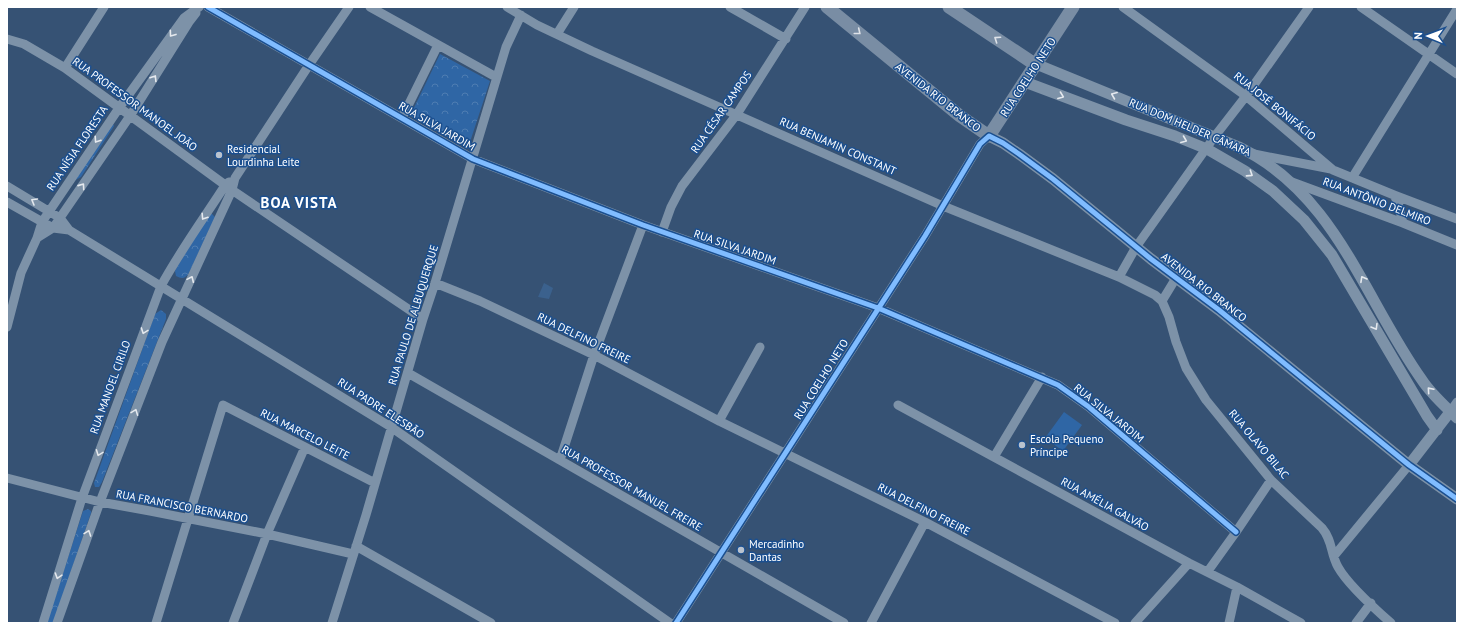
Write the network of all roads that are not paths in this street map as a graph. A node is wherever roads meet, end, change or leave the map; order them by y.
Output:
1 (104, 7) edge
2 (200, 7) edge
3 (208, 7) edge
4 (349, 7) edge
5 (370, 7) edge
6 (507, 7) edge
7 (574, 7) edge
8 (730, 7) edge
9 (805, 7) edge
10 (827, 7) edge
11 (949, 7) edge
12 (1065, 7) edge
13 (1073, 7) edge
14 (1123, 7) edge
15 (1309, 7) edge
16 (1360, 7) edge
17 (1457, 9) edge
18 (521, 15) junction
19 (557, 34) junction
20 (7, 39) edge
21 (786, 39) junction
22 (438, 45) junction
23 (1429, 54) junction
24 (1033, 62) junction
25 (309, 65) junction
26 (65, 68) junction
27 (1457, 74) edge
28 (496, 77) junction
29 (1025, 82) junction
30 (1246, 96) junction
31 (119, 108) junction
32 (737, 114) junction
33 (130, 116) junction
34 (402, 118) junction
35 (1216, 136) junction
36 (984, 137) junction
37 (1207, 149) junction
38 (1254, 154) junction
39 (473, 159) junction
40 (1333, 170) junction
41 (1352, 178) junction
42 (1288, 181) junction
43 (7, 186) edge
44 (229, 187) junction
45 (1394, 195) junction
46 (7, 202) edge
47 (943, 206) junction
48 (49, 210) junction
49 (60, 218) junction
50 (1457, 219) edge
51 (42, 222) junction
52 (1403, 223) junction
53 (643, 226) junction
54 (52, 228) junction
55 (69, 230) junction
56 (662, 232) junction
57 (37, 238) junction
58 (1457, 245) edge
59 (1136, 247) junction
60 (1119, 277) junction
61 (1176, 278) junction
62 (435, 283) junction
63 (161, 286) junction
64 (183, 299) junction
65 (1162, 301) junction
66 (878, 308) junction
67 (423, 319) junction
68 (7, 327) edge
69 (760, 346) dead end
70 (594, 354) junction
71 (408, 373) junction
72 (1042, 377) junction
73 (1457, 402) edge
74 (898, 405) dead end
75 (1454, 415) edge
76 (719, 421) junction
77 (391, 428) junction
78 (1437, 430) junction
79 (305, 447) junction
80 (786, 454) junction
81 (994, 457) junction
82 (560, 460) junction
83 (1409, 465) junction
84 (7, 478) edge
85 (1271, 480) junction
86 (375, 484) junction
87 (82, 498) junction
88 (1457, 499) edge
89 (100, 502) junction
90 (188, 519) junction
91 (925, 522) junction
92 (1236, 532) junction
93 (267, 534) junction
94 (355, 550) junction
95 (721, 553) junction
96 (1334, 556) junction
97 (1189, 563) junction
98 (1208, 572) junction
99 (1237, 587) junction
100 (1371, 604) junction
101 (43, 623) edge
102 (57, 623) edge
103 (156, 623) edge
104 (233, 623) edge
105 (332, 623) edge
106 (491, 623) edge
107 (670, 623) edge
108 (676, 623) edge
109 (844, 623) edge
110 (870, 623) edge
111 (1115, 623) edge
112 (1135, 623) edge
113 (1229, 623) edge
114 (1301, 623) edge
115 (1356, 623) edge
116 (1391, 623) edge

1 - 26 street
2 -> 31 street, RUA NÍSIA FLORESTA
33 -> 2 street, RUA NÍSIA FLORESTA
3 - 25 street, RUA SILVA JARDIM
4 - 25 street, RUA MANOEL CIRILO
5 - 22 street
6 - 18 street, RUA BENJAMIN CONSTANT
7 - 19 street
8 - 21 street
9 - 21 street, RUA CÉSAR CAMPOS
10 -> 36 main road, AVENIDA RIO BRANCO
24 -> 11 main road
12 - 24 main road, RUA COELHO NETO
13 - 24 main road, RUA COELHO NETO
14 - 30 street, RUA JOSÉ BONIFÁCIO
15 - 30 street
16 - 23 street
17 - 23 street
18 - 19 street, RUA BENJAMIN CONSTANT
18 - 28 street, RUA PAULO DE ALBUQUERQUE
19 - 32 street, RUA BENJAMIN CONSTANT
20 - 26 street, RUA PROFESSOR MANOEL JOÃO
21 - 32 street, RUA CÉSAR CAMPOS
22 - 28 street
22 - 34 street
23 - 27 street
23 - 41 street
24 - 29 main road, RUA COELHO NETO
35 -> 24 street, RUA DOM HELDER CÂMARA
24 - 36 main road, RUA COELHO NETO
25 - 34 street, RUA SILVA JARDIM
25 - 44 street, RUA MANOEL CIRILO
26 - 31 street, RUA PROFESSOR MANOEL JOÃO
28 - 39 street, RUA PAULO DE ALBUQUERQUE
29 - 36 main road, RUA COELHO NETO
29 -> 37 street, RUA DOM HELDER CÂMARA
30 - 35 street
30 - 40 street, RUA JOSÉ BONIFÁCIO
31 - 33 street, RUA PROFESSOR MANOEL JOÃO
31 -> 48 street, RUA NÍSIA FLORESTA
32 - 47 street, RUA BENJAMIN CONSTANT
32 - 56 street, RUA CÉSAR CAMPOS
33 - 44 street, RUA PROFESSOR MANOEL JOÃO
49 -> 33 street, RUA NÍSIA FLORESTA
34 - 39 street, RUA SILVA JARDIM
35 - 37 street
35 - 38 street, RUA DOM HELDER CÂMARA
36 - 47 street, RUA COELHO NETO
36 - 59 street, AVENIDA RIO BRANCO
37 - 59 street
37 -> 78 street, RUA DOM HELDER CÂMARA
38 - 40 street
38 - 42 street, RUA DOM HELDER CÂMARA
39 - 53 street, RUA SILVA JARDIM
39 - 62 street, RUA PAULO DE ALBUQUERQUE
40 - 41 street, RUA JOSÉ BONIFÁCIO
41 - 45 street, RUA JOSÉ BONIFÁCIO
42 - 52 street, RUA ANTÔNIO DELMIRO
75 -> 42 street, RUA DOM HELDER CÂMARA
48 -> 43 street, RUA PADRE ELESBÃO
44 -> 63 street, RUA MANOEL CIRILO
64 -> 44 street
44 - 67 street, RUA PROFESSOR MANOEL JOÃO
45 - 50 street, RUA JOSÉ BONIFÁCIO
45 - 52 street
46 - 51 street, RUA PADRE ELESBÃO
47 - 60 street, RUA BENJAMIN CONSTANT
47 - 66 street, RUA COELHO NETO
48 - 49 street, RUA PADRE ELESBÃO
48 - 51 street, RUA NÍSIA FLORESTA
49 - 54 street, RUA NÍSIA FLORESTA
49 - 55 street, RUA PADRE ELESBÃO
51 - 54 street, RUA PADRE ELESBÃO
51 - 57 street, RUA NÍSIA FLORESTA
52 - 58 street, RUA ANTÔNIO DELMIRO
53 - 56 street, RUA SILVA JARDIM
53 - 70 street
54 - 55 street, RUA PADRE ELESBÃO
54 - 57 street, RUA NÍSIA FLORESTA
55 - 63 street, RUA PADRE ELESBÃO
56 - 66 street, RUA SILVA JARDIM
57 - 68 street, RUA NÍSIA FLORESTA
59 - 60 street
59 - 61 street, AVENIDA RIO BRANCO
60 - 65 street, RUA BENJAMIN CONSTANT
61 - 65 street
61 - 83 street, AVENIDA RIO BRANCO
62 - 67 street, RUA PAULO DE ALBUQUERQUE
62 - 70 street, RUA DELFINO FREIRE
63 - 64 street, RUA PADRE ELESBÃO
63 -> 87 street, RUA MANOEL CIRILO
64 - 77 street, RUA PADRE ELESBÃO
89 -> 64 street
65 - 85 street, RUA OLAVO BILAC
66 - 72 street, RUA SILVA JARDIM
66 - 80 street, RUA COELHO NETO
67 - 71 street, RUA PAULO DE ALBUQUERQUE
69 - 76 street
70 - 76 street, RUA DELFINO FREIRE
70 - 82 street
71 - 77 street, RUA PAULO DE ALBUQUERQUE
71 - 82 street, RUA PROFESSOR MANUEL FREIRE
72 - 81 street
72 - 92 street, RUA SILVA JARDIM
73 - 75 street
74 - 81 street, RUA AMÉLIA GALVÃO
75 - 78 street
76 - 80 street, RUA DELFINO FREIRE
77 - 86 street, RUA PAULO DE ALBUQUERQUE
77 - 107 street, RUA PADRE ELESBÃO
78 - 83 street
79 - 86 street, RUA MARCELO LEITE
79 - 90 street, RUA MARCELO LEITE
79 - 93 street
80 - 91 street, RUA DELFINO FREIRE
80 - 95 street, RUA COELHO NETO
81 - 97 street, RUA AMÉLIA GALVÃO
82 - 95 street, RUA PROFESSOR MANUEL FREIRE
83 - 88 street
83 - 96 street
84 - 87 street, RUA FRANCISCO BERNARDO
85 - 92 street
85 - 96 street, RUA OLAVO BILAC
86 - 94 street, RUA PAULO DE ALBUQUERQUE
87 - 89 street, RUA FRANCISCO BERNARDO
87 -> 101 street, RUA MANOEL CIRILO
89 - 90 street, RUA FRANCISCO BERNARDO
102 -> 89 street
90 - 93 street, RUA FRANCISCO BERNARDO
90 - 103 street
91 - 110 street
91 - 111 street, RUA DELFINO FREIRE
92 - 98 street
93 - 94 street, RUA FRANCISCO BERNARDO
93 - 104 street
94 - 105 street, RUA PAULO DE ALBUQUERQUE
94 - 106 street, RUA FRANCISCO BERNARDO
95 - 108 street, RUA COELHO NETO
95 - 109 street, RUA PROFESSOR MANUEL FREIRE
96 - 100 street, RUA OLAVO BILAC
97 - 98 street, RUA AMÉLIA GALVÃO
97 - 112 street
98 - 99 street, RUA AMÉLIA GALVÃO
99 - 113 street
99 - 114 street, RUA AMÉLIA GALVÃO
100 - 115 street
100 - 116 street, RUA OLAVO BILAC

